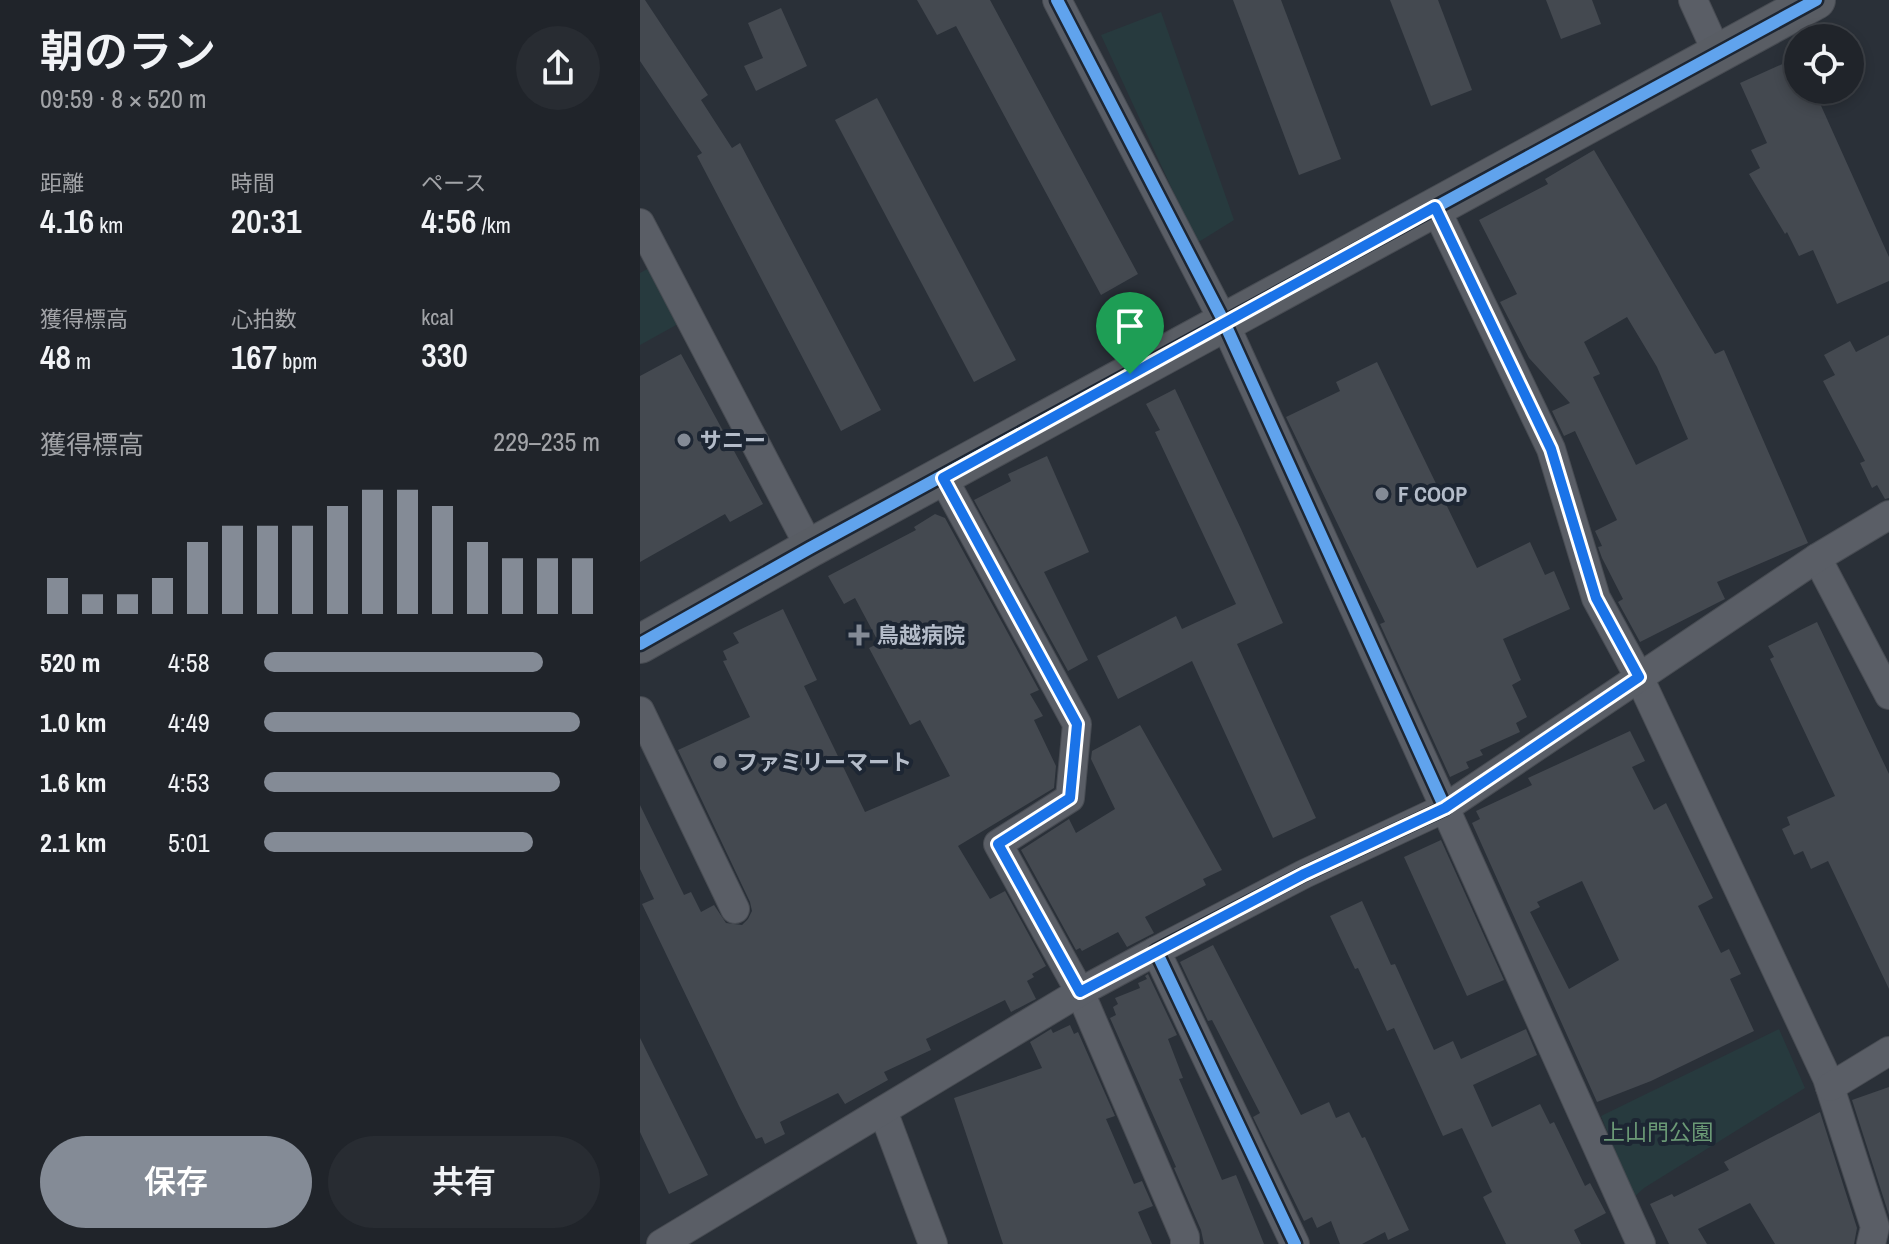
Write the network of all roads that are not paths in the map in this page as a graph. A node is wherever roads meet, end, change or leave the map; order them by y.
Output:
1 (1057, 0) edge
2 (1693, 0) edge
3 (1816, 0) edge
4 (1718, 55) junction
5 (1435, 207) junction
6 (640, 223) edge
7 (1224, 322) junction
8 (943, 478) junction
9 (1889, 515) edge
10 (810, 548) junction
11 (1817, 558) junction
12 (640, 644) edge
13 (1639, 677) junction
14 (1889, 695) edge
15 (640, 711) edge
16 (1445, 808) junction
17 (735, 909) dead end
18 (1156, 951) junction
19 (1080, 992) junction
20 (1889, 1051) edge
21 (1830, 1087) junction
22 (883, 1111) junction
23 (661, 1244) edge
24 (933, 1244) edge
25 (1185, 1244) edge
26 (1295, 1244) edge
27 (1641, 1244) edge
28 (1871, 1244) edge

1 - 7 street
2 - 4 street
3 - 4 street
4 - 5 street
5 - 7 street
5 - 13 street
6 - 10 street
7 - 8 street
7 - 16 street
8 - 10 street
8 - 19 street
9 - 11 street
10 - 12 street
11 - 13 street
11 - 14 street
13 - 16 street
13 - 21 street
15 - 17 street
16 - 18 street
16 - 27 street
18 - 19 street
18 - 26 street
19 - 22 street
19 - 25 street
20 - 21 street
21 - 28 street
22 - 23 street
22 - 24 street

